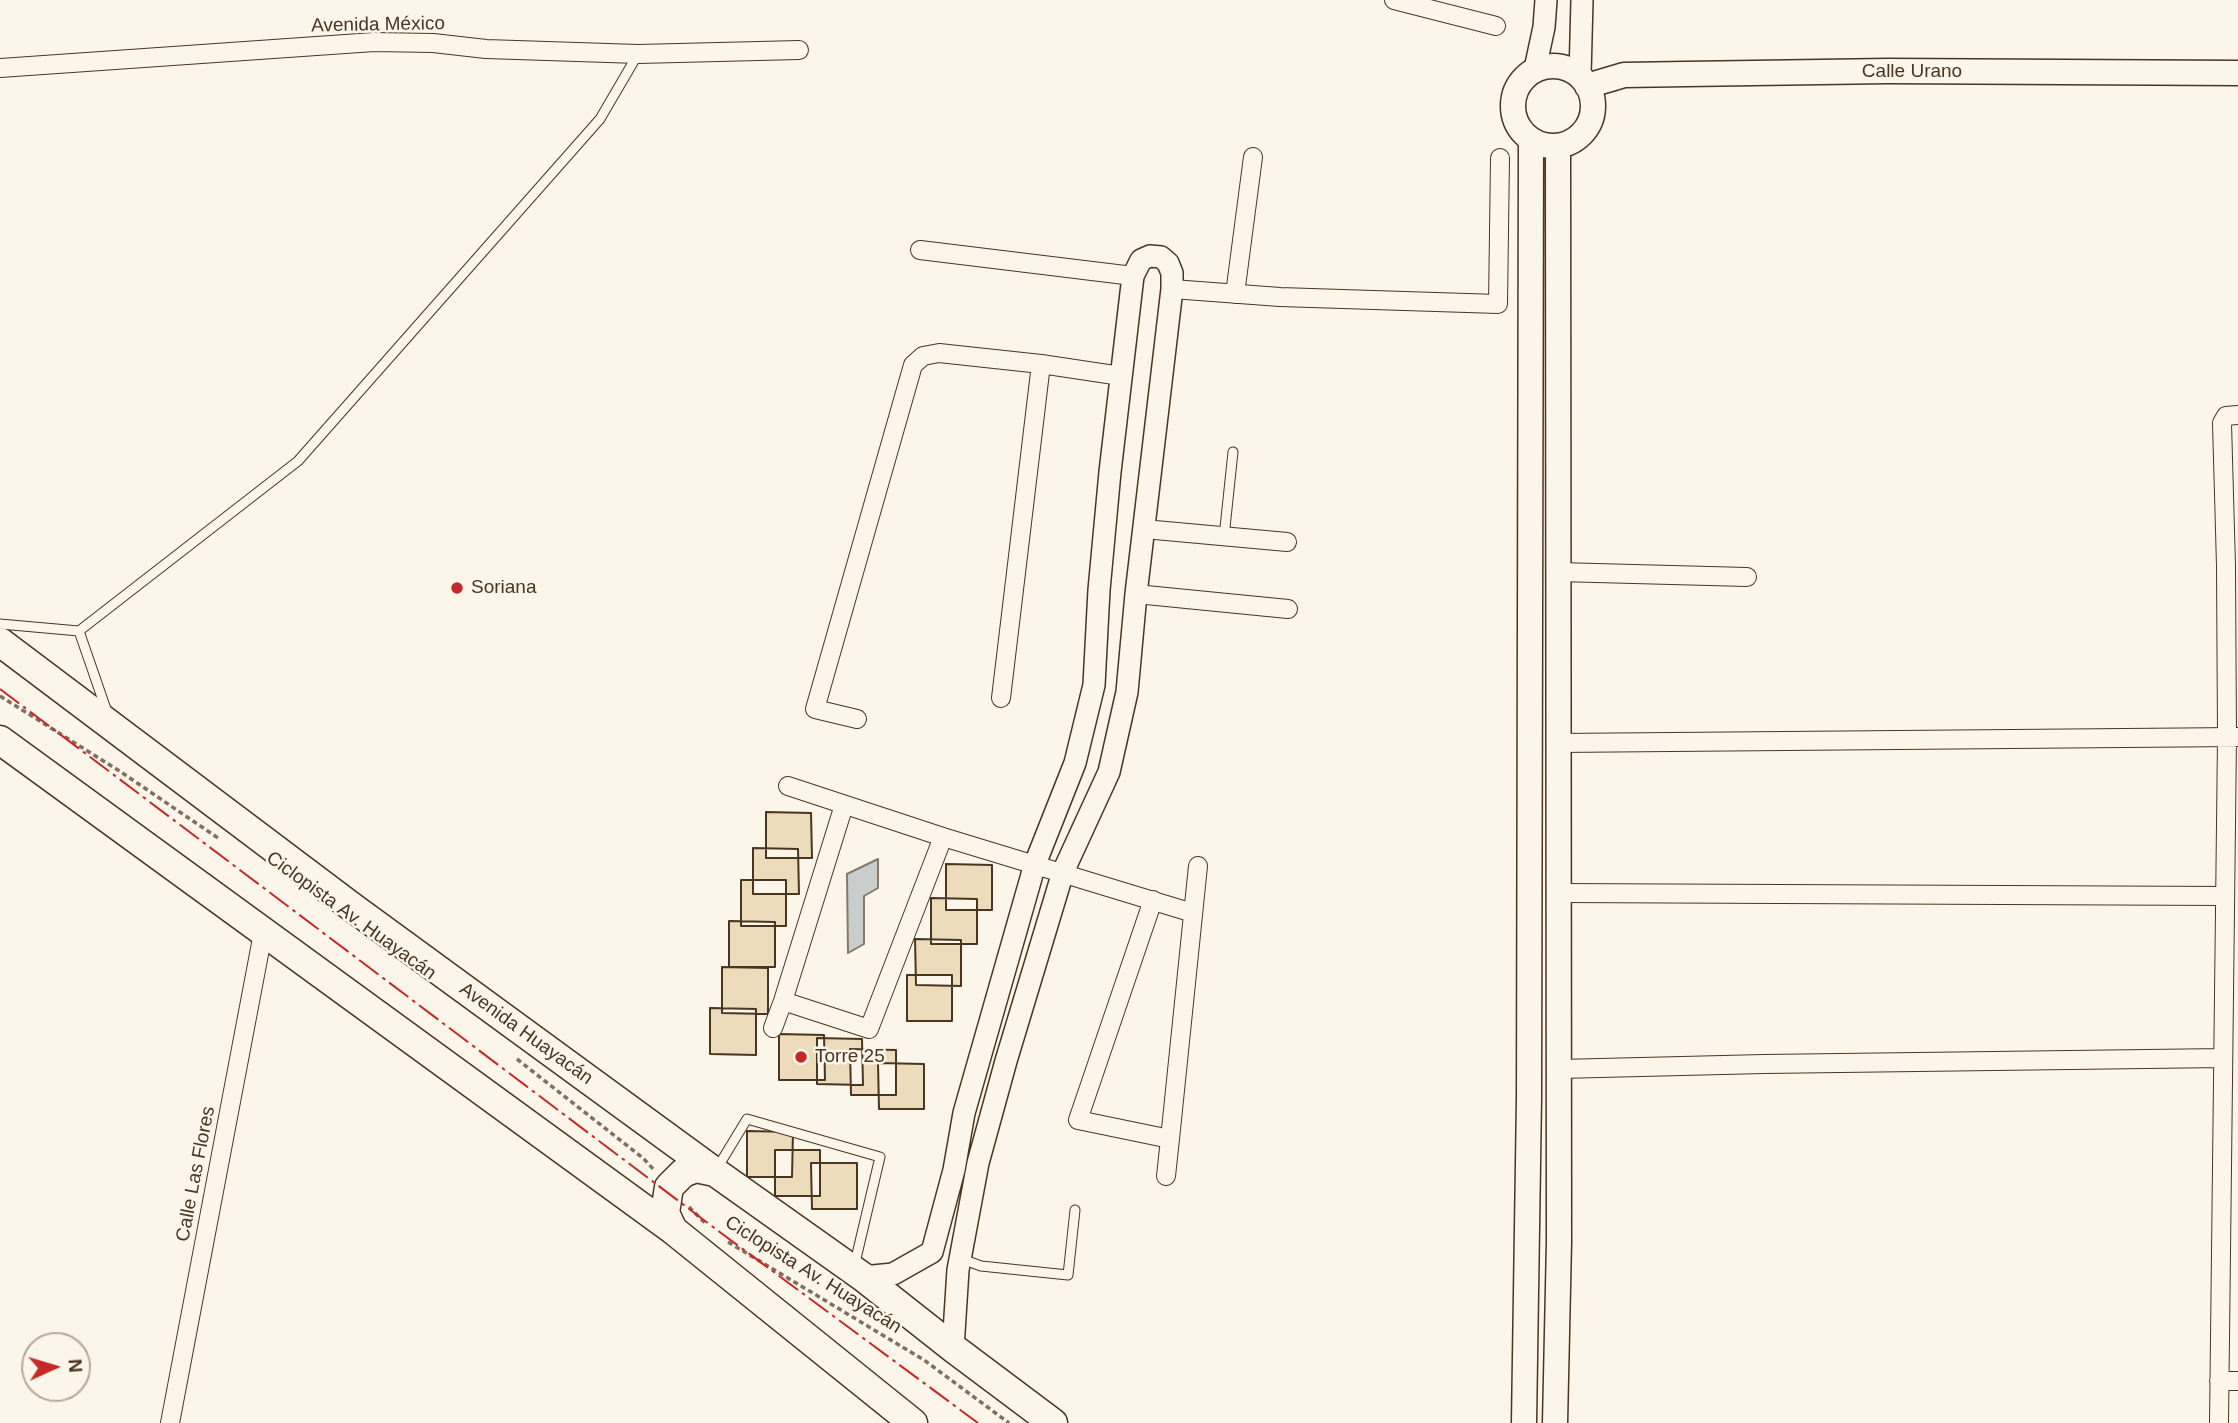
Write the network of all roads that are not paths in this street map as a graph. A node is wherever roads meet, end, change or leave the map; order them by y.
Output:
1 (1394, 0) edge
2 (1546, 0) edge
3 (1582, 0) edge
4 (1496, 26) dead end
5 (799, 50) dead end
6 (638, 54) junction
7 (0, 68) edge
8 (1535, 69) junction
9 (2238, 73) edge
10 (1584, 81) junction
11 (1531, 140) junction
12 (1558, 146) junction
13 (1252, 156) dead end
14 (1500, 158) dead end
15 (920, 250) dead end
16 (1133, 276) junction
17 (1172, 289) junction
18 (1236, 294) junction
19 (1041, 364) junction
20 (1121, 376) junction
21 (2238, 415) edge
22 (1233, 452) dead end
23 (1144, 530) junction
24 (1224, 537) junction
25 (1287, 542) dead end
26 (1102, 555) junction
27 (1140, 559) junction
28 (2232, 566) edge
29 (1558, 572) junction
30 (1747, 577) dead end
31 (1099, 590) junction
32 (1136, 594) junction
33 (1288, 609) dead end
34 (0, 624) edge
35 (79, 631) junction
36 (0, 642) edge
37 (1001, 698) dead end
38 (857, 719) dead end
39 (111, 725) junction
40 (2232, 737) edge
41 (0, 740) edge
42 (1558, 743) junction
43 (788, 786) dead end
44 (844, 805) junction
45 (943, 837) junction
46 (1035, 864) junction
47 (1198, 866) dead end
48 (1063, 872) junction
49 (1559, 893) junction
50 (2225, 896) junction
51 (1153, 901) junction
52 (1193, 913) junction
53 (263, 933) junction
54 (1529, 961) junction
55 (1559, 961) junction
56 (783, 1001) junction
57 (773, 1028) dead end
58 (2223, 1058) junction
59 (1559, 1069) junction
60 (964, 1113) junction
61 (990, 1121) junction
62 (1170, 1139) junction
63 (715, 1172) junction
64 (1166, 1176) dead end
65 (1075, 1210) dead end
66 (673, 1230) junction
67 (932, 1252) junction
68 (960, 1259) junction
69 (858, 1274) junction
70 (953, 1348) junction
71 (2219, 1381) junction
72 (2238, 1381) edge
73 (1049, 1421) edge
74 (170, 1423) edge
75 (913, 1423) edge
76 (1524, 1423) edge
77 (1555, 1423) edge
78 (2219, 1423) edge

1 - 4 street
2 - 8 street
3 - 10 street
5 - 6 street, Avenida México
6 - 7 street, Avenida México
6 - 35 lane
8 - 10 main road
8 - 11 main road
9 - 10 main road, Calle Urano
10 - 12 main road
11 - 12 main road
11 - 54 main road
12 - 29 main road
13 - 18 street
14 - 18 street
15 - 16 street
16 - 17 street
16 - 20 street
17 - 18 street
17 - 23 street
19 - 20 street
19 - 37 street
19 - 38 street
20 - 26 street
21 - 28 street
22 - 24 lane
23 - 24 street
23 - 27 street
24 - 25 street
26 - 27 street
26 - 31 street
27 - 32 street
28 - 40 street
29 - 30 street
29 - 42 main road
31 - 32 street
31 - 46 street
32 - 33 street
32 - 48 street
34 - 35 lane
35 - 39 lane
36 - 39 main road, Avenida Huayacán
39 - 63 main road, Avenida Huayacán
40 - 42 street
40 - 50 street
41 - 53 main road
42 - 49 main road
43 - 44 street
44 - 45 street
44 - 56 street
45 - 46 street
45 - 56 street
46 - 48 street
46 - 60 street
47 - 52 street
48 - 51 street
48 - 61 street
49 - 50 street
49 - 55 main road
50 - 58 street
51 - 52 street
51 - 62 street
52 - 62 street
53 - 66 main road
53 - 74 street, Calle Las Flores
54 - 55 main road
54 - 76 main road
55 - 59 main road
56 - 57 street
58 - 59 street
58 - 71 street
59 - 77 main road
60 - 61 street
60 - 67 street
61 - 68 street
62 - 64 street
63 - 66 main road
63 - 69 main road, Avenida Huayacán
63 - 69 lane
65 - 68 lane
66 - 75 main road
67 - 68 street
67 - 69 street
68 - 70 street
69 - 70 main road, Avenida Huayacán
70 - 73 main road, Avenida Huayacán
71 - 72 street
71 - 78 street

